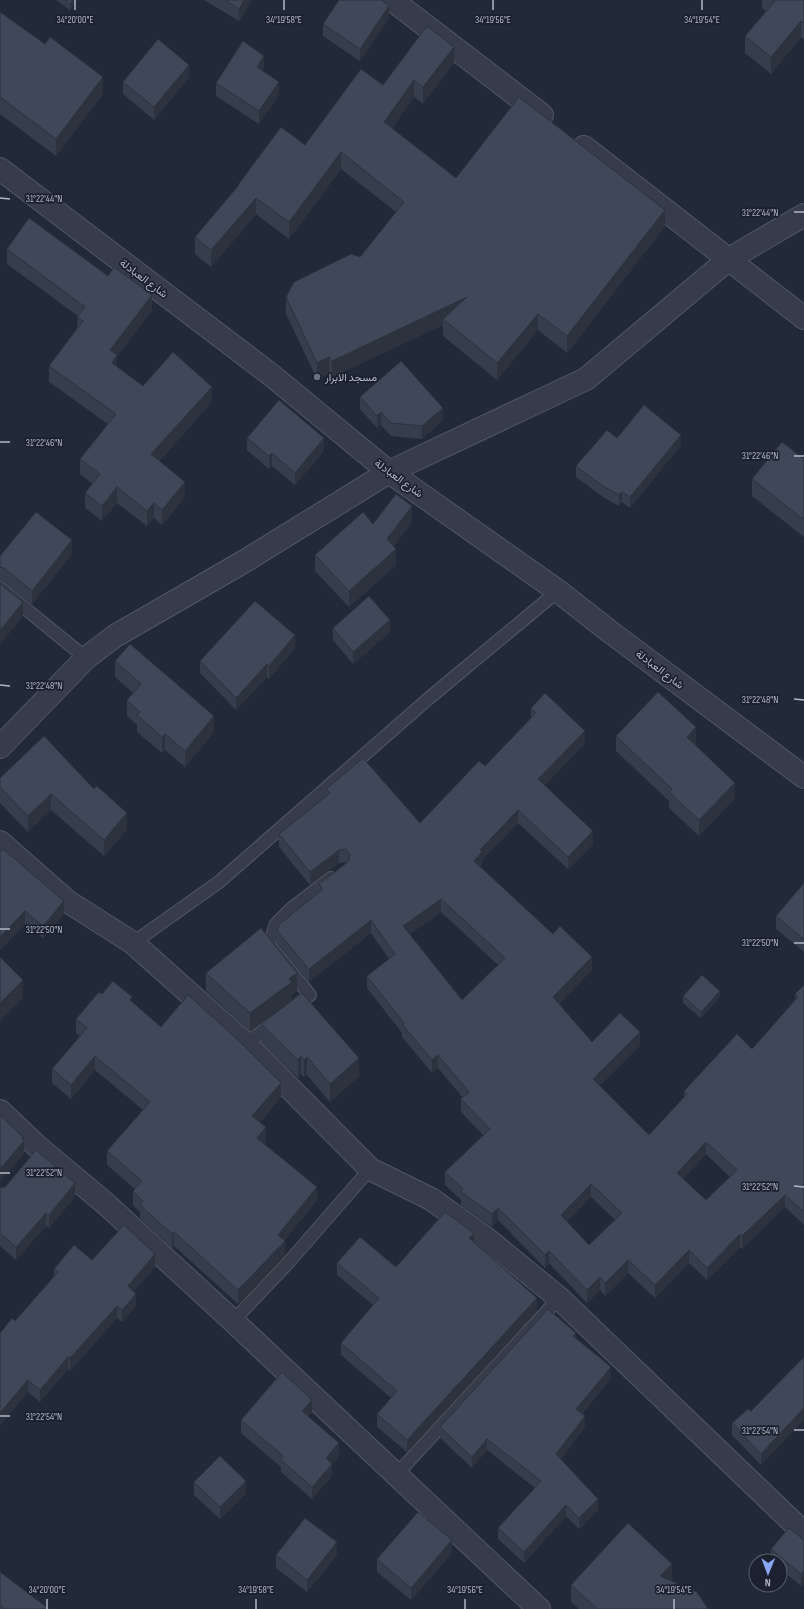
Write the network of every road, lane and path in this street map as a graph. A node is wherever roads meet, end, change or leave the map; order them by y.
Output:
1 (392, 0) edge
2 (0, 169) edge
3 (804, 215) edge
4 (729, 259) junction
5 (804, 318) edge
6 (389, 472) junction
7 (0, 588) edge
8 (558, 591) junction
9 (86, 658) junction
10 (0, 747) edge
11 (804, 777) edge
12 (0, 842) edge
13 (343, 869) edge
14 (133, 943) junction
15 (246, 1044) junction
16 (0, 1111) edge
17 (370, 1169) junction
18 (559, 1298) junction
19 (233, 1321) junction
20 (397, 1474) junction
21 (804, 1533) edge
22 (539, 1609) edge

1 - 4 street
2 - 6 street, شارع العبادلة
3 - 4 street
4 - 5 street
4 - 6 street
6 - 8 street, شارع العبادلة
6 - 9 street
7 - 9 lane
8 - 11 street, شارع العبادلة
8 - 14 lane
9 - 10 street
12 - 14 street
13 - 15 lane
14 - 15 street
15 - 17 street
16 - 19 street
17 - 18 street
17 - 19 lane
18 - 20 lane
18 - 21 street
19 - 20 street
20 - 22 street

